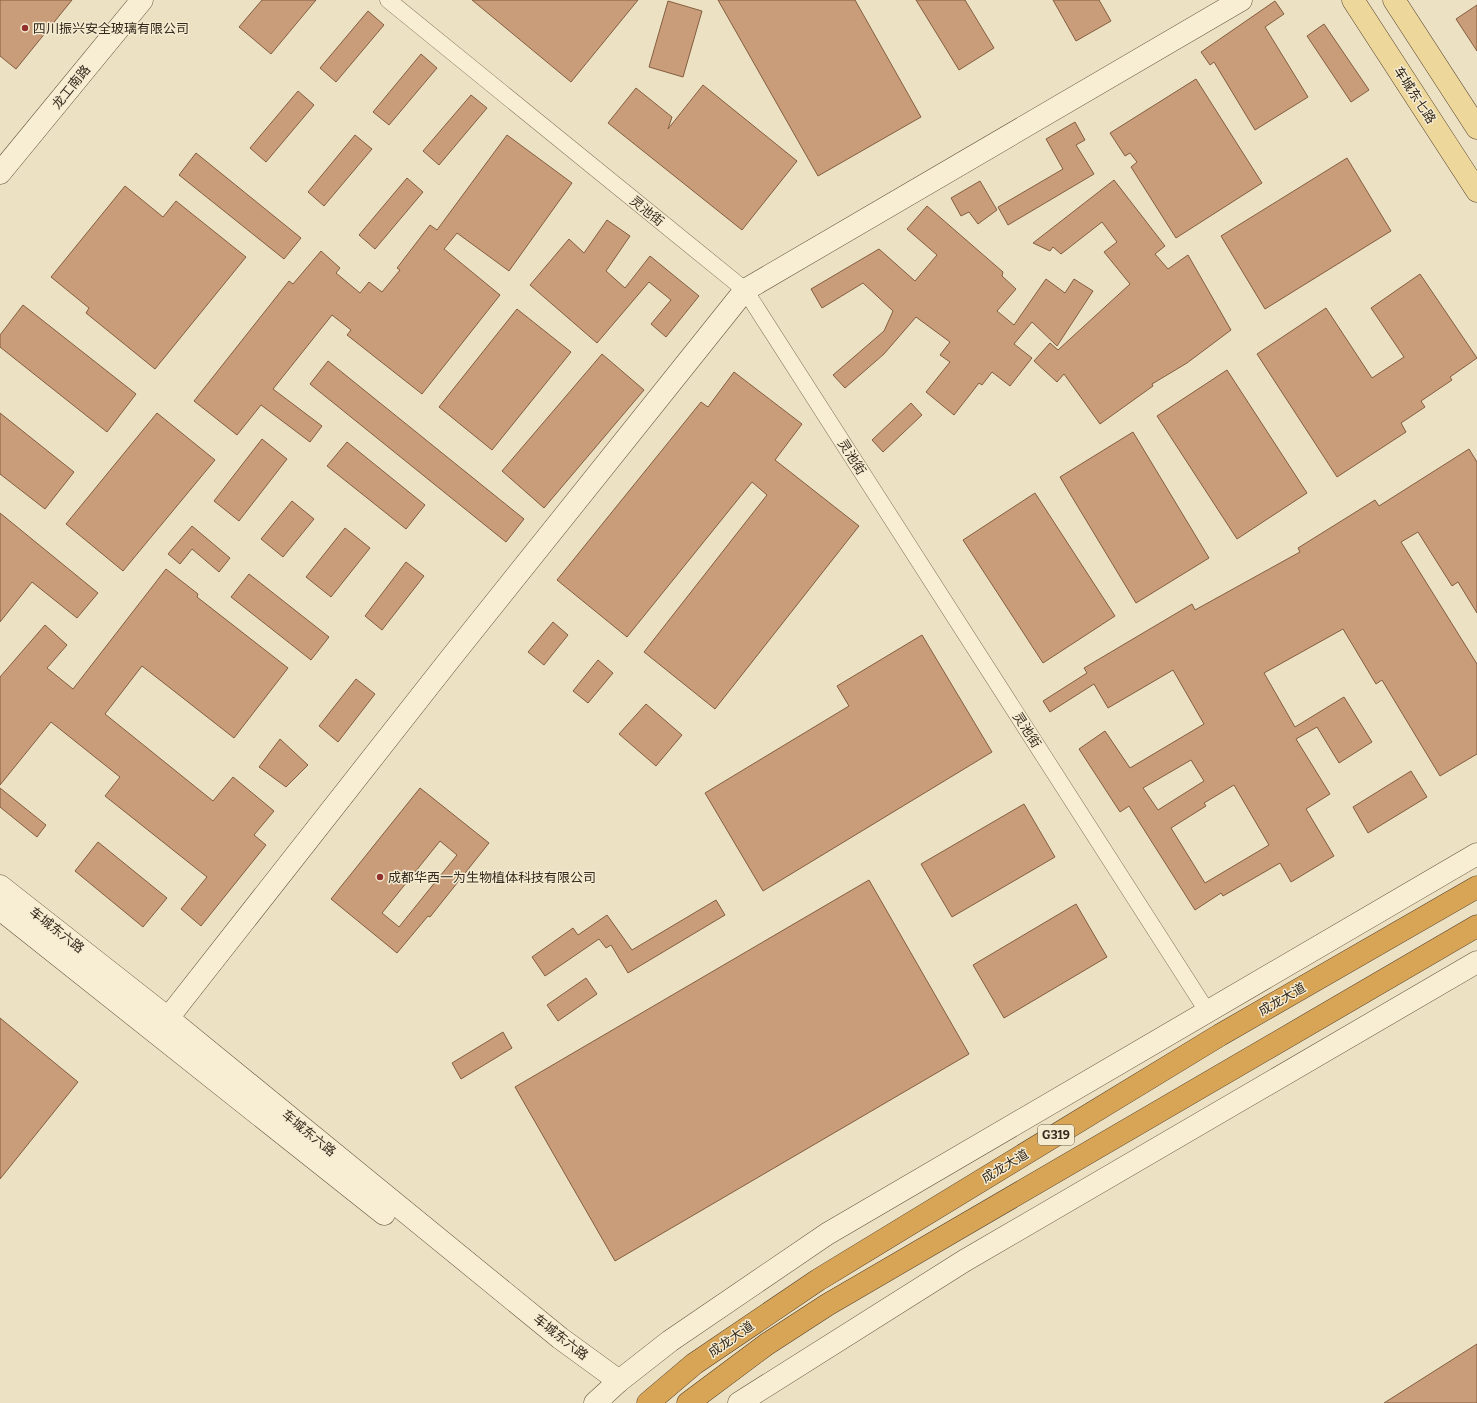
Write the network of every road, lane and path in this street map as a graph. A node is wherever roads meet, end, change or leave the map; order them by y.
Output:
1 (142, 0) edge
2 (388, 0) edge
3 (1241, 0) edge
4 (1353, 0) edge
5 (1394, 0) edge
6 (1477, 128) edge
7 (0, 173) edge
8 (1477, 191) edge
9 (745, 290) junction
10 (1477, 854) edge
11 (0, 886) edge
12 (1477, 887) edge
13 (0, 909) edge
14 (1477, 926) edge
15 (1477, 962) edge
16 (1207, 1011) junction
17 (168, 1018) junction
18 (607, 1392) edge
19 (648, 1403) edge
20 (688, 1403) edge
21 (739, 1403) edge

1 - 7 street, 龙工南路
2 - 9 street, 灵池街
3 - 9 street
4 - 8 main road, 车城东七路
5 - 6 main road
9 - 16 street, 灵池街
9 - 17 street
10 - 16 street
11 - 17 street, 车城东六路
12 - 19 highway, 成龙大道 / G319
13 - 18 street, 车城东六路
14 - 20 highway, 成龙大道 / G319
15 - 21 street
16 - 18 street
17 - 18 street, 车城东六路

